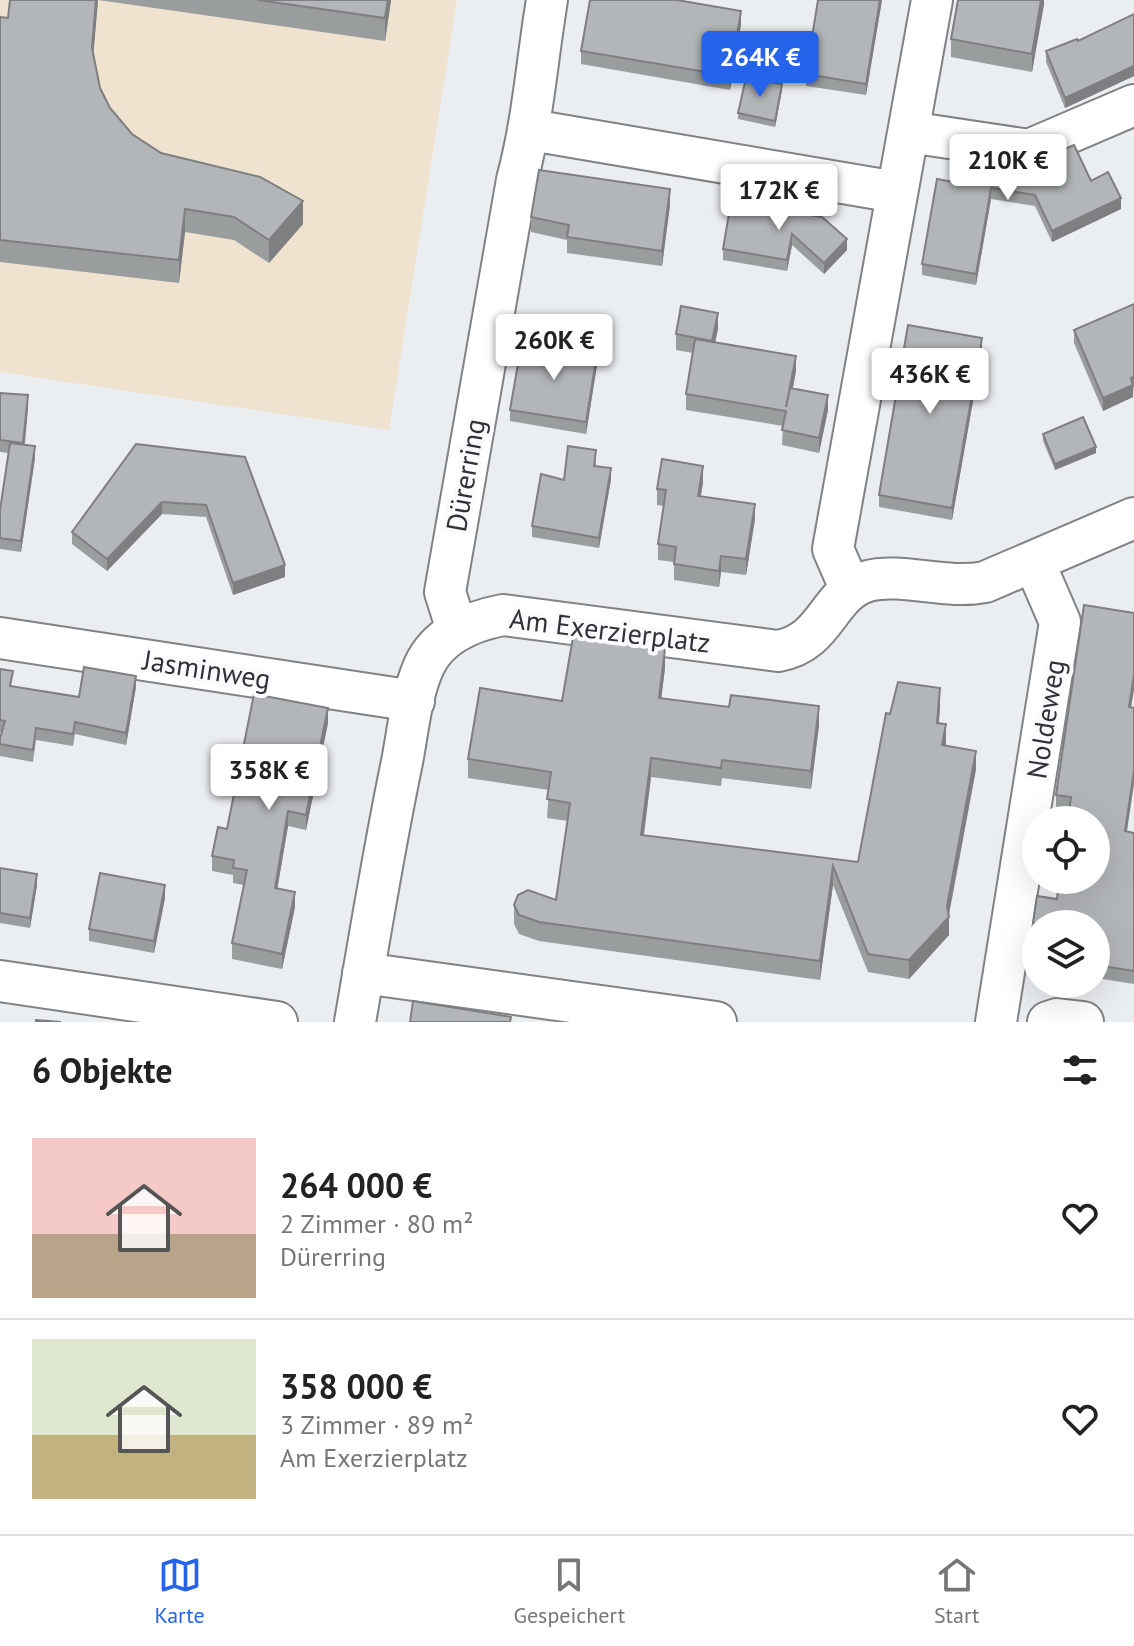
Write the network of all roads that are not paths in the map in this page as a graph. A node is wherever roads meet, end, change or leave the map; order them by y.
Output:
1 (547, 0) edge
2 (932, 0) edge
3 (1134, 105) edge
4 (531, 130) junction
5 (909, 132) junction
6 (896, 192) junction
7 (1134, 518) edge
8 (1034, 562) junction
9 (850, 588) junction
10 (457, 630) junction
11 (0, 638) edge
12 (414, 701) junction
13 (363, 973) junction
14 (0, 981) edge
15 (277, 1022) edge
16 (355, 1022) edge
17 (716, 1022) edge
18 (996, 1022) edge
19 (1048, 1022) edge
20 (1083, 1022) edge

1 - 4 street, Dürerring
2 - 5 street
3 - 5 street
4 - 6 street
4 - 10 street, Dürerring
5 - 6 street
6 - 9 street
7 - 8 street
8 - 9 street
8 - 18 street, Noldeweg
9 - 10 street, Am Exerzierplatz
10 - 12 street, Am Exerzierplatz
11 - 12 street, Jasminweg
12 - 13 street, Am Exerzierplatz
13 - 16 street, Am Exerzierplatz
13 - 17 street
14 - 15 street
19 - 20 street

